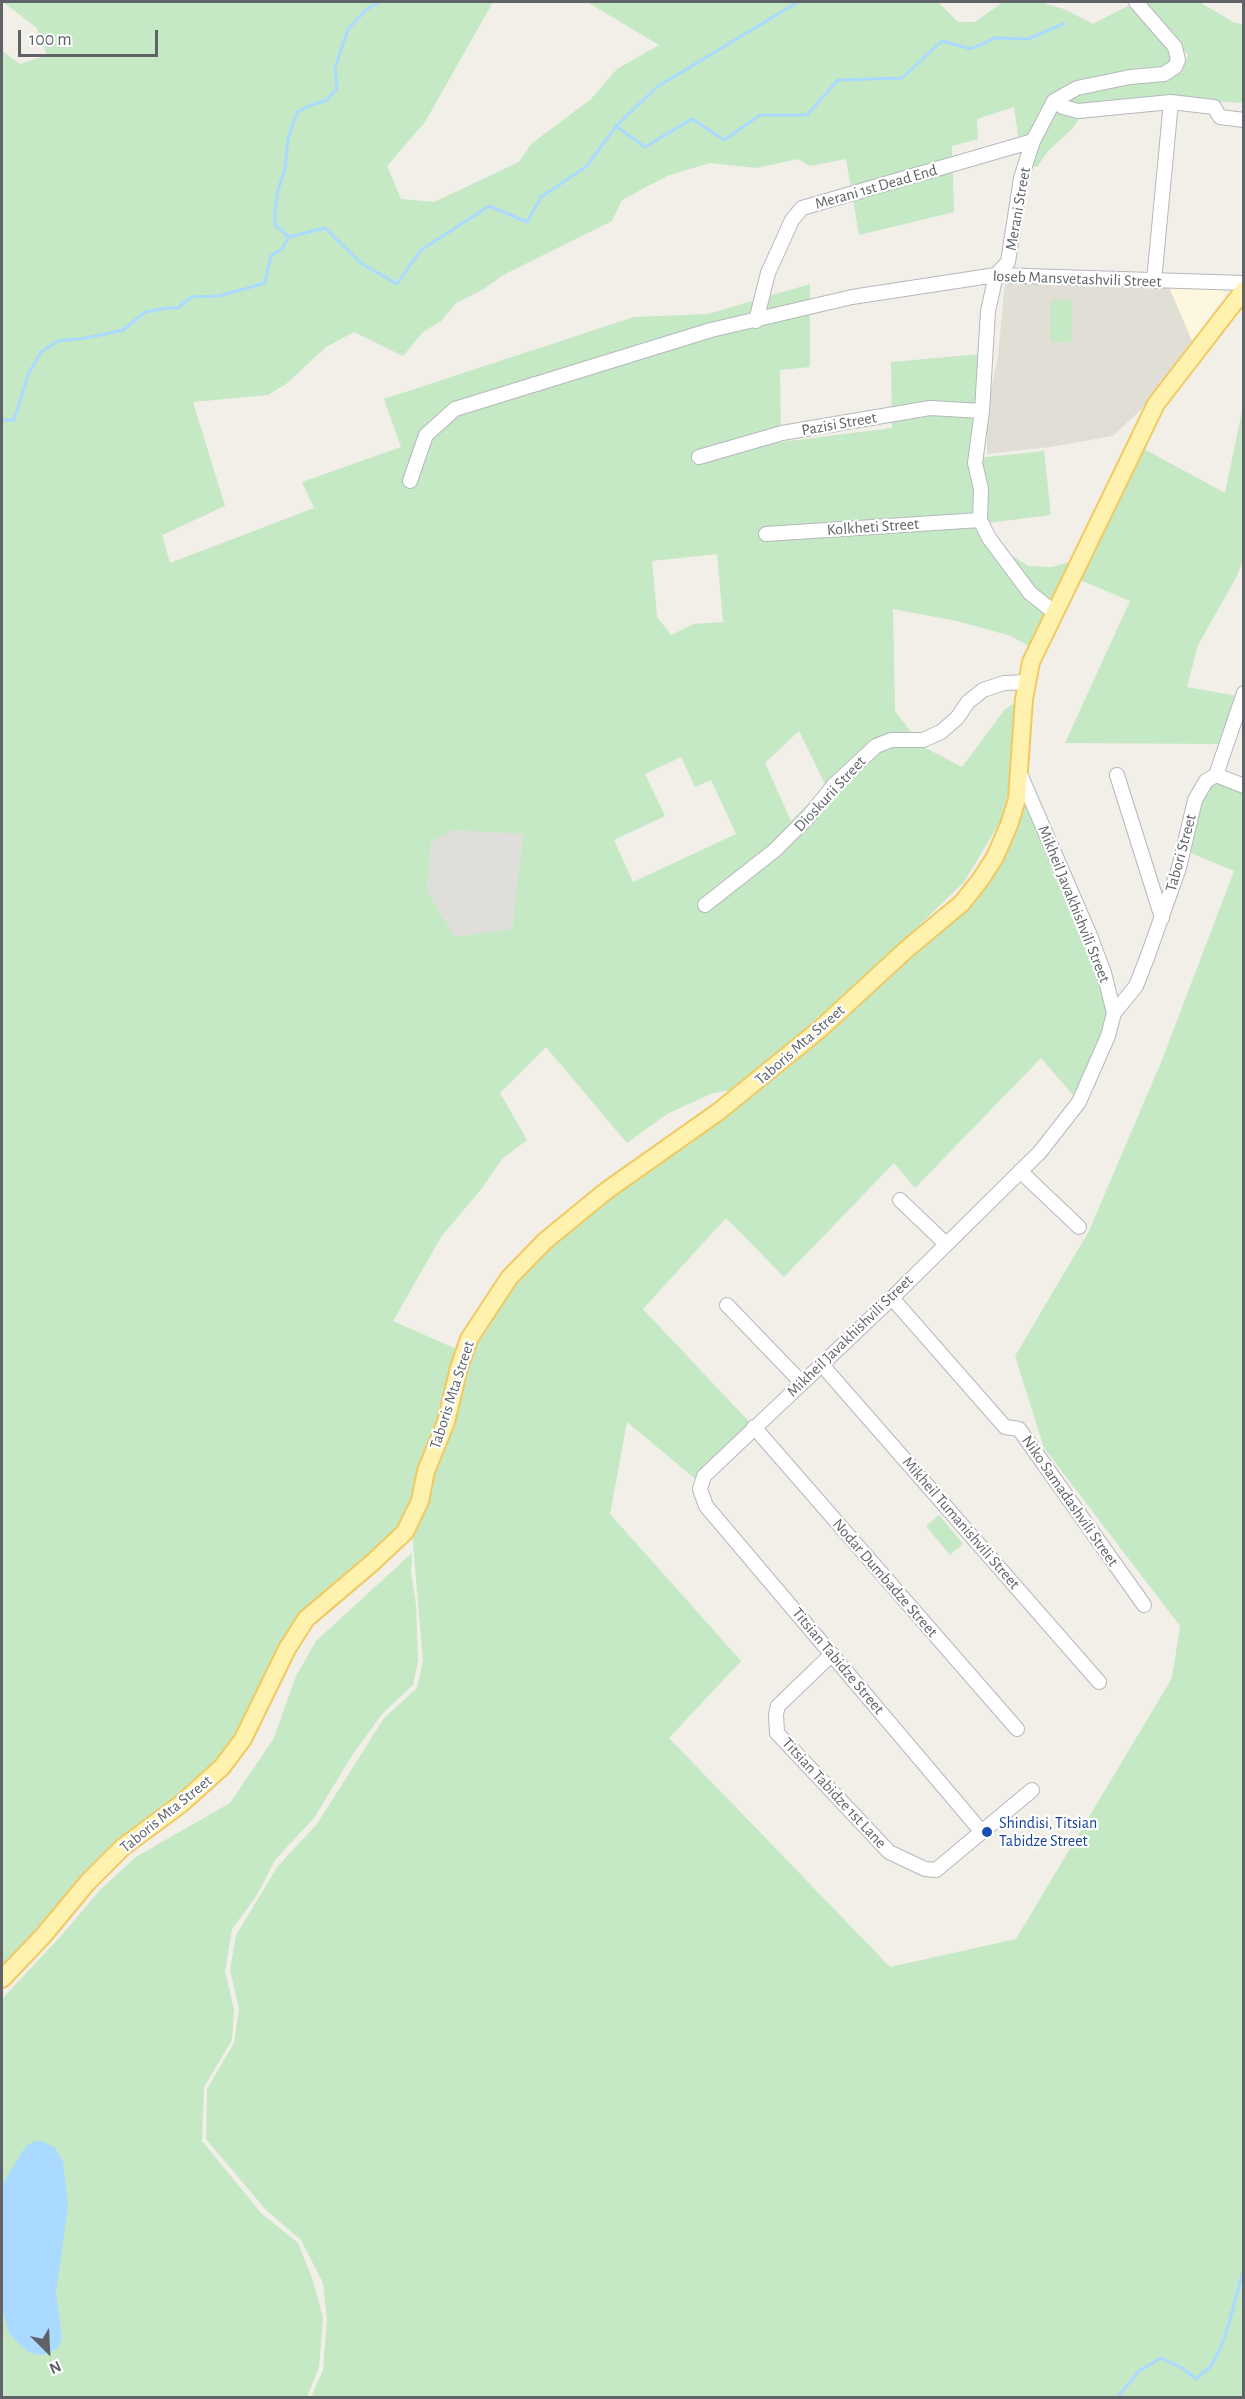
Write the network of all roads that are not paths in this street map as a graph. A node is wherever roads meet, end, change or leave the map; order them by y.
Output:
1 (1136, 2) edge
2 (1054, 101) junction
3 (1170, 102) junction
4 (1244, 120) edge
5 (1033, 141) junction
6 (996, 274) junction
7 (1154, 281) junction
8 (1244, 283) edge
9 (1244, 290) edge
10 (756, 321) junction
11 (982, 411) junction
12 (699, 457) dead end
13 (410, 481) dead end
14 (980, 520) junction
15 (766, 534) dead end
16 (1055, 613) junction
17 (1027, 682) junction
18 (1244, 693) edge
19 (1020, 774) junction
20 (1117, 775) dead end
21 (1216, 775) junction
22 (1244, 786) edge
23 (705, 905) dead end
24 (1162, 918) junction
25 (1114, 1013) junction
26 (1020, 1171) junction
27 (900, 1200) dead end
28 (1079, 1227) dead end
29 (946, 1244) junction
30 (892, 1298) junction
31 (727, 1305) dead end
32 (822, 1365) junction
33 (802, 1383) junction
34 (754, 1427) junction
35 (700, 1489) joint
36 (1144, 1605) dead end
37 (832, 1654) junction
38 (1099, 1682) dead end
39 (1017, 1729) dead end
40 (1032, 1790) dead end
41 (981, 1831) junction
42 (2, 1979) edge

1 - 2 street
2 - 3 street
2 - 5 street, Merani Street
3 - 4 street
3 - 7 street
5 - 6 street, Merani Street
5 - 10 street, Merani 1st Dead End
6 - 7 street, Ioseb Mansvetashvili Street
6 - 10 street, Ioseb Mansvetashvili Street
6 - 11 street, Merani Street
7 - 8 street, Ioseb Mansvetashvili Street
9 - 16 main road, Mikheil Javakhishvili Street
10 - 13 street, Ioseb Mansvetashvili Street
11 - 12 street, Pazisi Street
11 - 14 street, Merani Street
14 - 15 street, Kolkheti Street
14 - 16 street
16 - 17 main road, Mikheil Javakhishvili Street
17 - 19 main road, Mikheil Javakhishvili Street
17 - 23 street, Dioskurii Street
18 - 21 street, Tabori Street
19 - 25 street, Mikheil Javakhishvili Street
19 - 42 main road, Taboris Mta Street
20 - 24 street
21 - 22 street
21 - 24 street, Tabori Street
24 - 25 street, Tabori Street
25 - 26 street, Mikheil Javakhishvili Street
26 - 28 street
26 - 29 street, Mikheil Javakhishvili Street
27 - 29 street
29 - 30 street, Mikheil Javakhishvili Street
30 - 32 street, Mikheil Javakhishvili Street
30 - 36 street, Niko Samadashvili Street
31 - 33 street
32 - 33 street, Mikheil Javakhishvili Street
32 - 38 street, Mikheil Tumanishvili Street
33 - 34 street, Mikheil Javakhishvili Street
34 - 35 street, Mikheil Javakhishvili Street
34 - 39 street, Nodar Dumbadze Street
35 - 37 street, Titsian Tabidze Street
37 - 41 street, Titsian Tabidze Street
37 - 41 street, Titsian Tabidze 1st Lane
40 - 41 street, Titsian Tabidze 1st Lane

